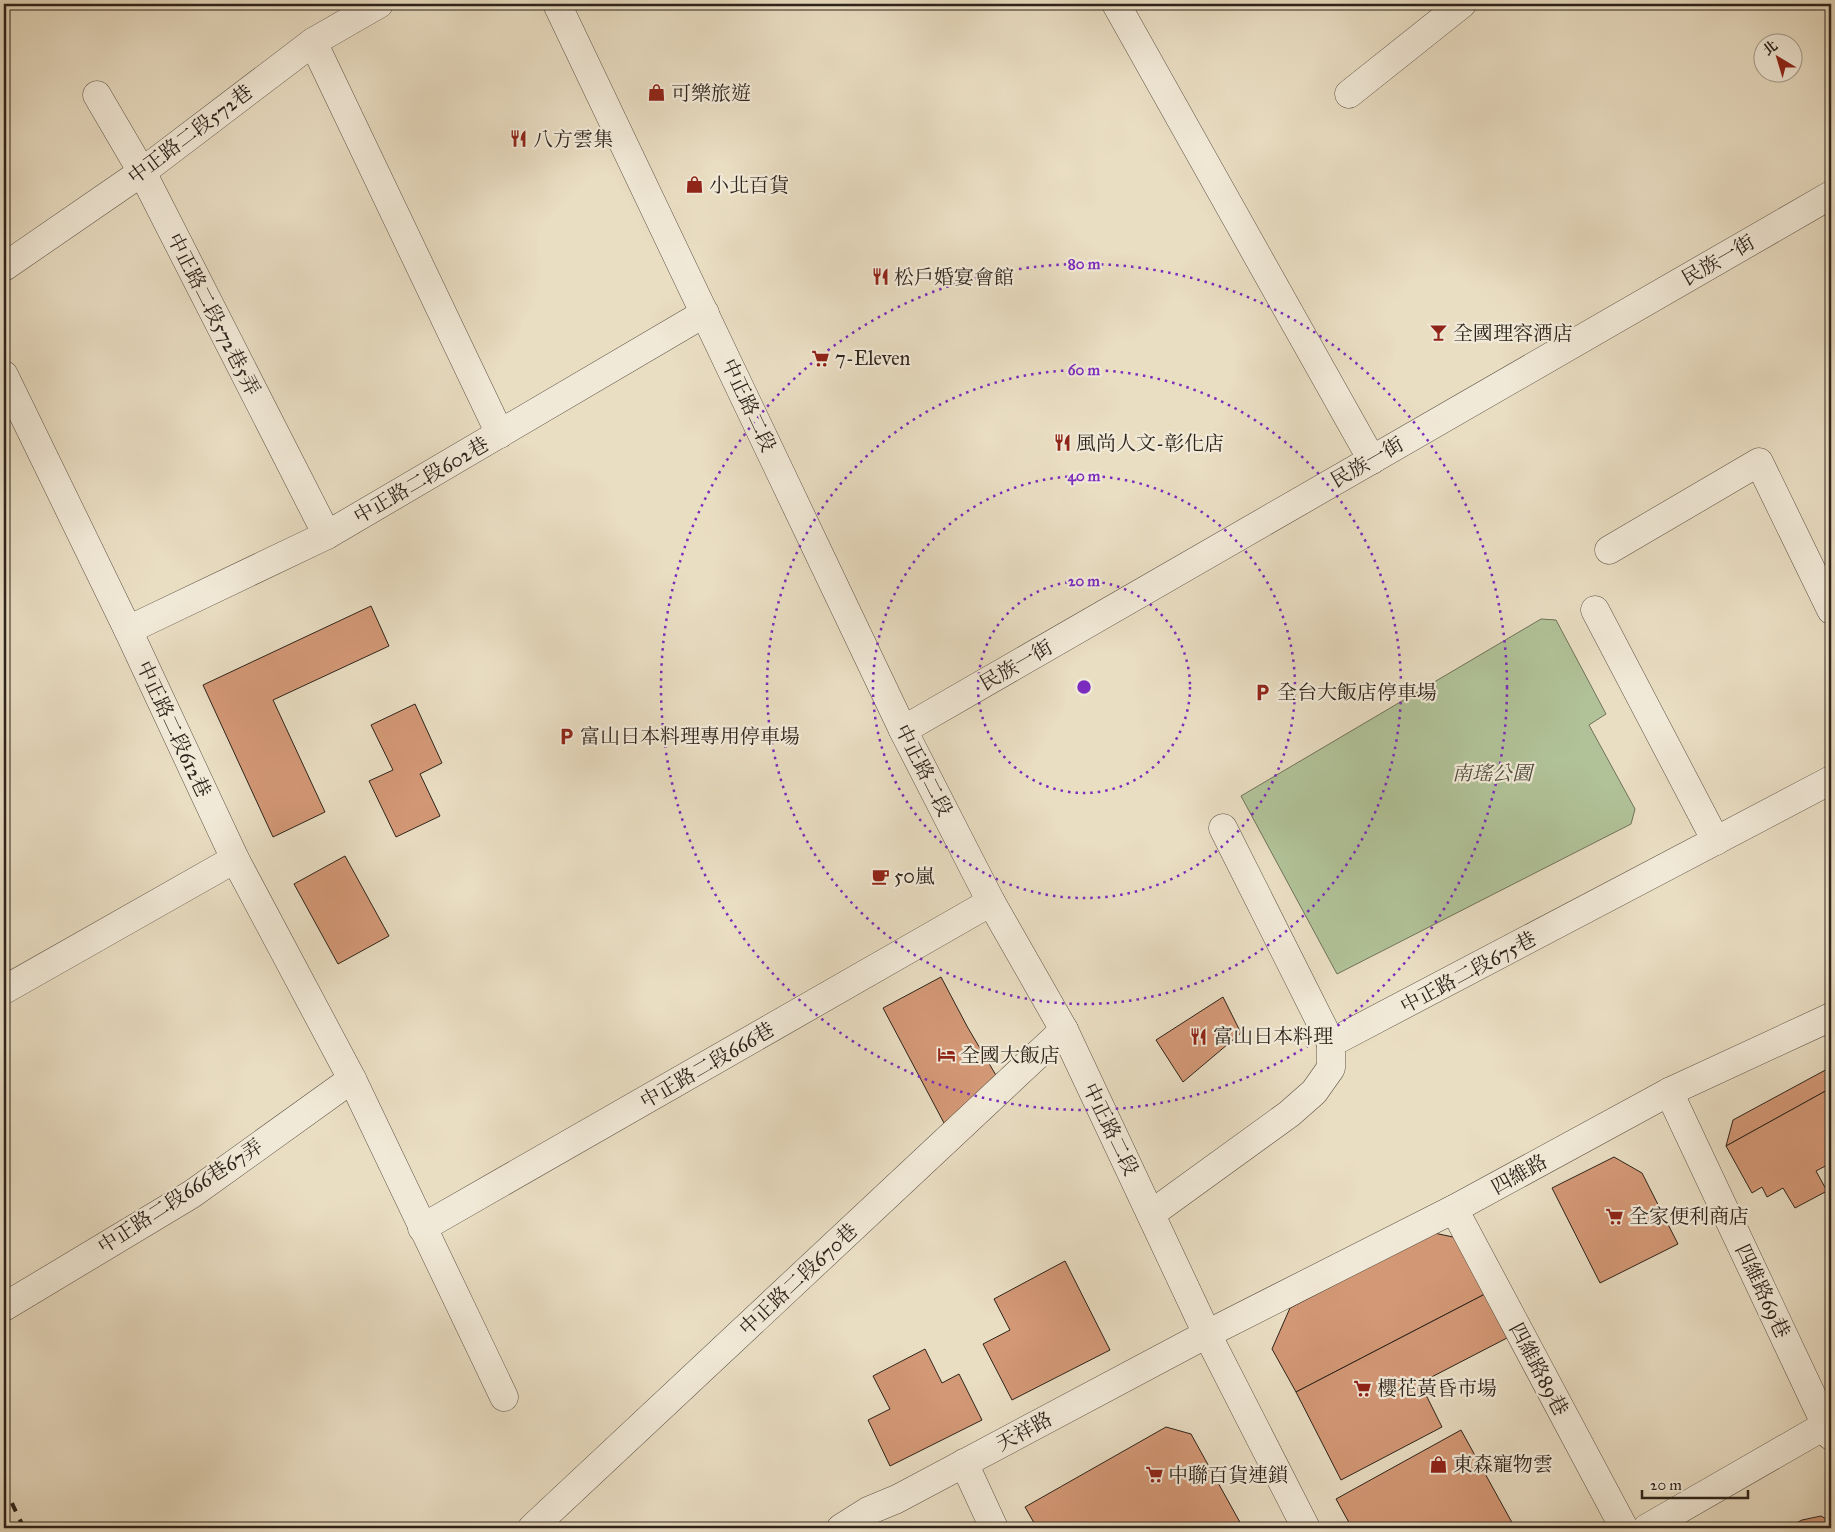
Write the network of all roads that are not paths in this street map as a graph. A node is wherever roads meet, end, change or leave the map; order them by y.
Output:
1 (379, 4) edge
2 (557, 4) edge
3 (1116, 4) edge
4 (1462, 4) edge
5 (313, 42) junction
6 (1349, 94) dead end
7 (97, 95) dead end
8 (142, 172) junction
9 (1831, 195) edge
10 (4, 267) edge
11 (705, 313) junction
12 (4, 375) edge
13 (500, 434) junction
14 (1372, 460) junction
15 (328, 535) junction
16 (1609, 550) dead end
17 (1595, 610) dead end
18 (1831, 610) edge
19 (128, 630) junction
20 (903, 730) junction
21 (1831, 780) edge
22 (1223, 828) dead end
23 (1716, 841) junction
24 (234, 859) junction
25 (992, 902) junction
26 (4, 990) edge
27 (1831, 1018) edge
28 (1064, 1030) junction
29 (1331, 1043) junction
30 (352, 1079) junction
31 (1669, 1092) junction
32 (1454, 1209) junction
33 (1151, 1214) junction
34 (422, 1228) junction
35 (4, 1307) edge
36 (1207, 1334) junction
37 (504, 1397) dead end
38 (1829, 1431) edge
39 (964, 1463) junction
40 (532, 1528) edge
41 (841, 1528) edge
42 (994, 1528) edge
43 (1306, 1528) edge
44 (1624, 1528) edge
45 (1647, 1528) edge

1 - 5 street, 中正路二段572巷
2 - 11 street, 中正路二段
3 - 14 street
4 - 6 street
5 - 8 street, 中正路二段572巷
5 - 13 street
7 - 8 street, 中正路二段572巷5弄
8 - 10 street, 中正路二段572巷
8 - 15 street, 中正路二段572巷5弄
9 - 14 street, 民族一街
11 - 13 street, 中正路二段602巷
11 - 20 street, 中正路二段
12 - 19 street, 中正路二段612巷
13 - 15 street, 中正路二段602巷
14 - 20 street, 民族一街
15 - 19 street, 中正路二段602巷
16 - 18 street
17 - 23 street
19 - 24 street, 中正路二段612巷
20 - 25 street, 中正路二段
21 - 23 street, 中正路二段675巷
22 - 29 street
23 - 29 street, 中正路二段675巷
24 - 26 street
24 - 30 street, 中正路二段612巷
25 - 28 street, 中正路二段
25 - 34 street, 中正路二段666巷
27 - 31 street, 四維路
28 - 33 street, 中正路二段
28 - 40 street, 中正路二段670巷
29 - 33 street
30 - 34 street
30 - 35 street, 中正路二段666巷67弄
31 - 32 street, 四維路
31 - 38 street, 四維路69巷
32 - 36 street, 四維路
32 - 44 street, 四維路89巷
33 - 36 street, 中正路二段
34 - 37 street
36 - 39 street, 天祥路
36 - 43 street, 中正路二段
38 - 45 street
39 - 41 street, 天祥路
39 - 42 street

